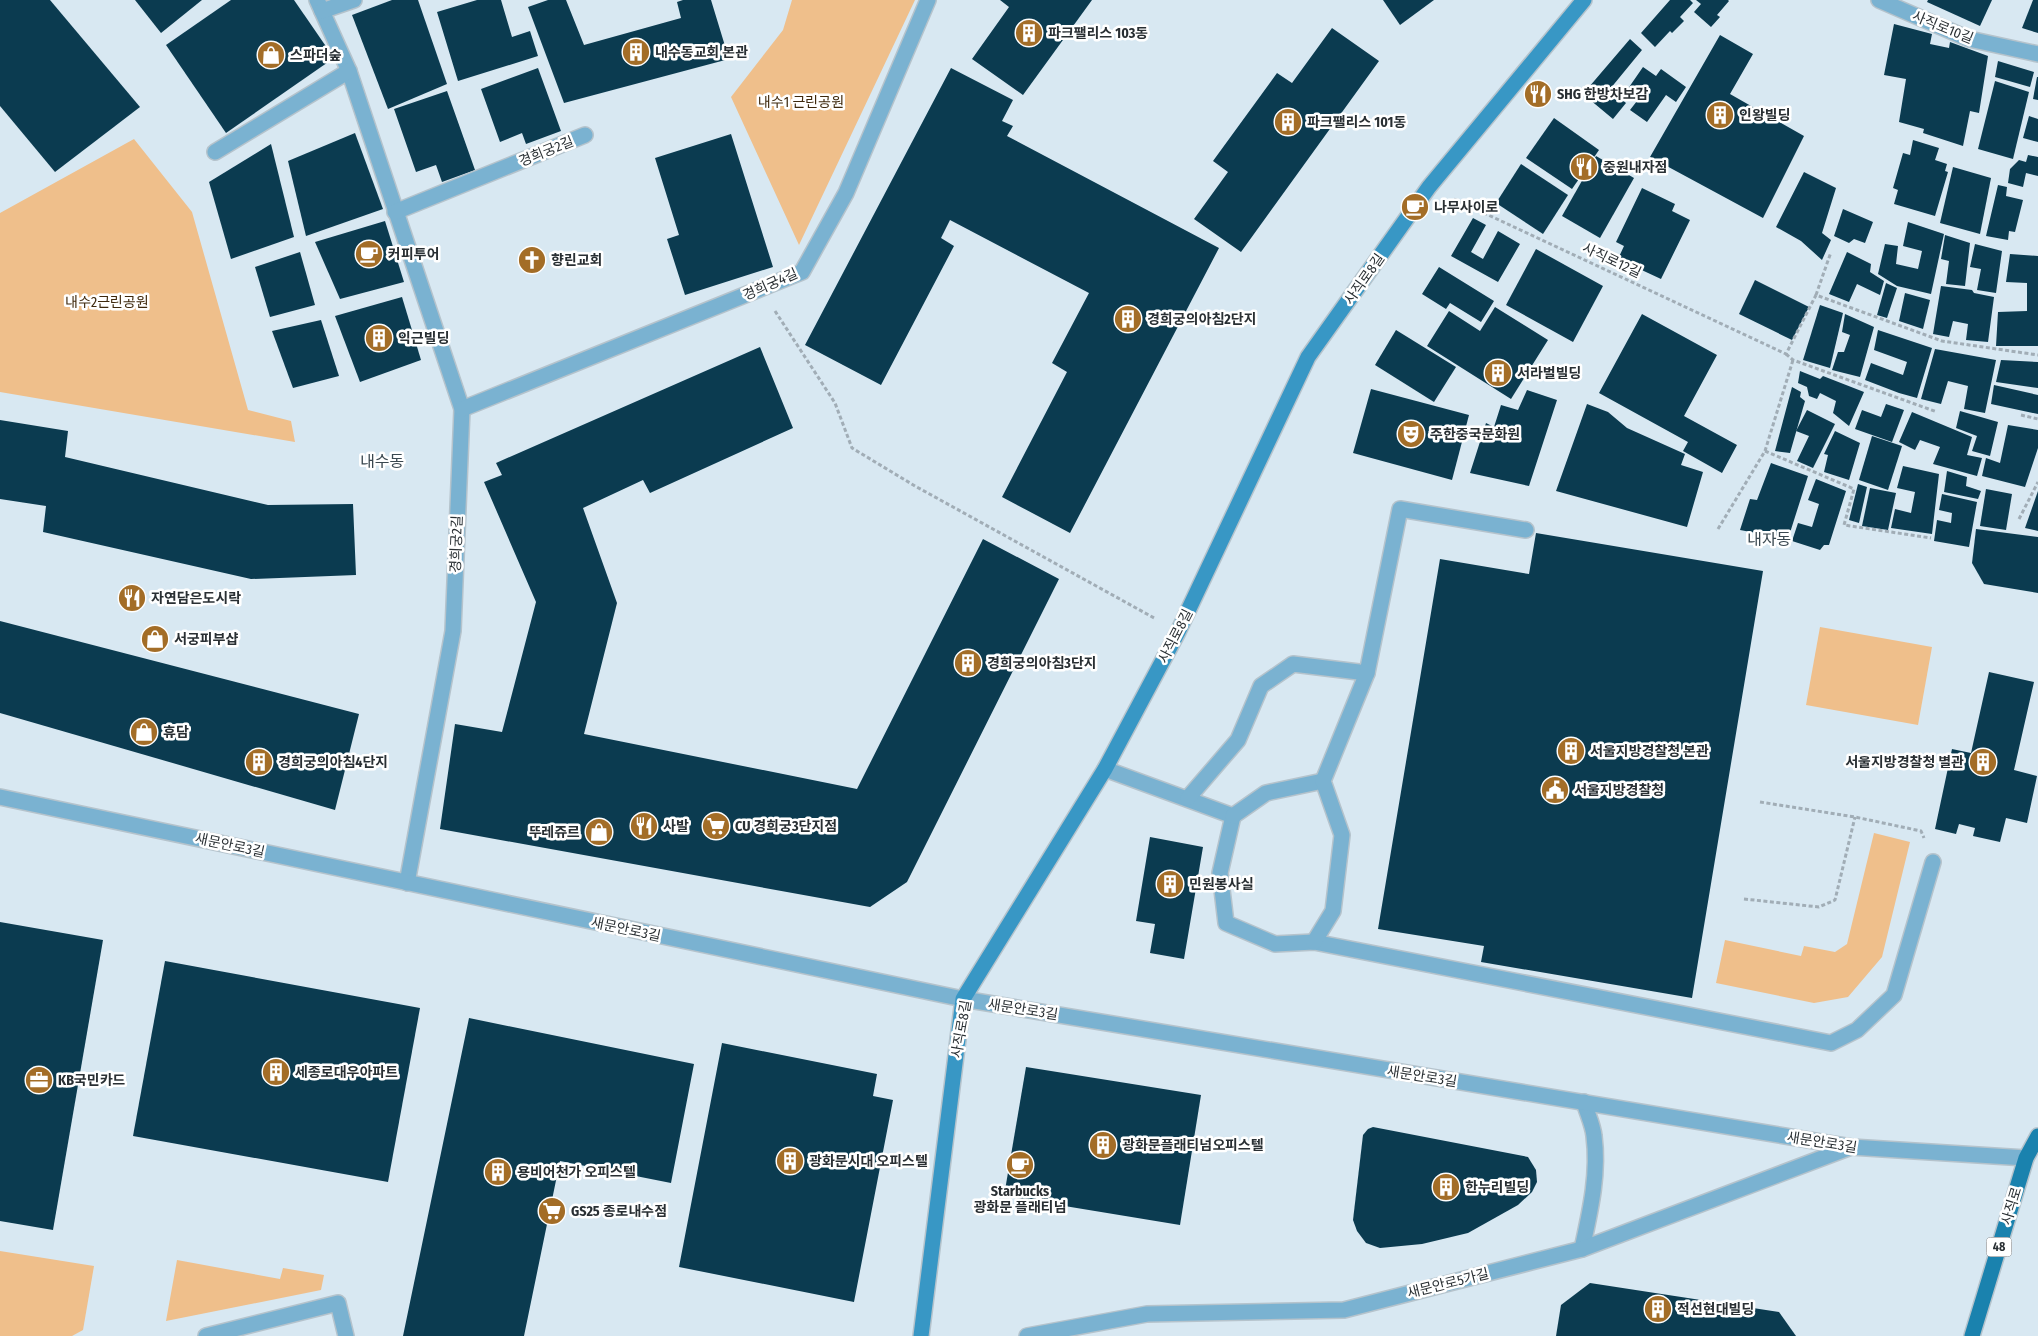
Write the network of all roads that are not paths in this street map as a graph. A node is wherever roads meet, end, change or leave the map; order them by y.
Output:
1 (354, 0) edge
2 (928, 0) edge
3 (1584, 0) edge
4 (1879, 0) edge
5 (320, 6) edge
6 (2038, 54) edge
7 (349, 71) junction
8 (585, 135) dead end
9 (215, 152) dead end
10 (395, 212) junction
11 (462, 409) junction
12 (1526, 530) dead end
13 (1368, 672) junction
14 (1105, 768) junction
15 (1323, 781) junction
16 (0, 797) edge
17 (1188, 798) junction
18 (1233, 816) junction
19 (1933, 862) road end
20 (406, 882) junction
21 (1314, 942) junction
22 (963, 999) junction
23 (1584, 1102) junction
24 (2038, 1136) edge
25 (1852, 1147) junction
26 (2032, 1158) edge
27 (1582, 1249) junction
28 (206, 1336) edge
29 (346, 1336) edge
30 (921, 1336) edge
31 (1027, 1336) edge
32 (1972, 1336) edge

1 - 5 street, 경희궁2길
2 - 11 street, 경희궁4길
3 - 14 street, 사직로8길
4 - 6 street, 사직로10길
5 - 7 street, 경희궁2길
7 - 9 street
7 - 10 street, 경희궁2길
8 - 10 street, 경희궁2길
10 - 11 street, 경희궁2길
11 - 20 street, 경희궁2길
12 - 13 street
13 - 15 street
13 - 17 street
14 - 17 street
14 - 22 street, 사직로8길
15 - 18 street
15 - 21 street
16 - 20 street, 새문안로3길
17 - 18 street
18 - 21 street
19 - 21 street
20 - 22 street, 새문안로3길
22 - 23 street, 새문안로3길
22 - 30 street, 사직로8길
23 - 25 street, 새문안로3길
23 - 27 street
24 - 26 main road, 사직로 / 48
25 - 26 street, 새문안로3길
25 - 27 street, 새문안로5가길
26 - 32 main road, 사직로 / 48
27 - 31 street, 새문안로5가길
28 - 29 street

